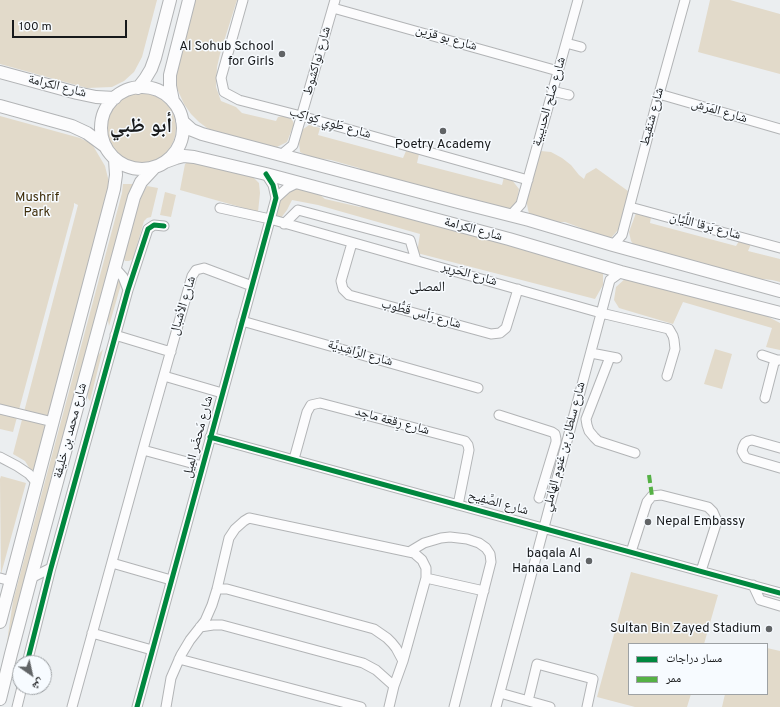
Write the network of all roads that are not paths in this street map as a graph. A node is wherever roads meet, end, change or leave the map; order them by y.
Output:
1 (170, 0) edge
2 (189, 0) edge
3 (243, 0) edge
4 (578, 0) edge
5 (685, 0) edge
6 (334, 4) edge
7 (566, 43) junction
8 (581, 47) dead end
9 (558, 71) junction
10 (0, 72) edge
11 (138, 88) junction
12 (552, 91) junction
13 (658, 94) junction
14 (569, 95) dead end
15 (115, 98) junction
16 (173, 101) junction
17 (0, 106) edge
18 (302, 116) junction
19 (182, 121) junction
20 (780, 129) edge
21 (293, 145) junction
22 (106, 147) junction
23 (281, 155) junction
24 (115, 159) junction
25 (300, 160) junction
26 (159, 165) junction
27 (266, 174) junction
28 (528, 180) junction
29 (299, 182) junction
30 (276, 198) junction
31 (521, 204) junction
32 (630, 207) junction
33 (220, 208) dead end
34 (511, 215) junction
35 (270, 220) junction
36 (529, 220) junction
37 (284, 224) junction
38 (164, 226) dead end
39 (622, 235) junction
40 (352, 243) junction
41 (613, 245) junction
42 (780, 248) edge
43 (628, 249) junction
44 (416, 260) junction
45 (135, 267) junction
46 (604, 267) junction
47 (115, 268) junction
48 (621, 272) junction
49 (610, 280) junction
50 (252, 286) junction
51 (518, 289) junction
52 (128, 290) junction
53 (780, 291) edge
54 (601, 313) junction
55 (780, 313) edge
56 (242, 321) junction
57 (115, 335) junction
58 (171, 352) junction
59 (590, 353) junction
60 (762, 355) dead end
61 (778, 360) edge
62 (164, 376) junction
63 (667, 376) dead end
64 (478, 388) dead end
65 (222, 393) junction
66 (765, 398) dead end
67 (0, 409) edge
68 (499, 415) dead end
69 (574, 417) junction
70 (586, 419) junction
71 (53, 422) junction
72 (210, 437) junction
73 (556, 442) junction
74 (566, 445) junction
75 (780, 448) edge
76 (142, 450) junction
77 (635, 453) dead end
78 (0, 457) edge
79 (294, 460) junction
80 (202, 466) junction
81 (780, 468) edge
82 (37, 483) junction
83 (539, 498) dead end
84 (458, 505) junction
85 (544, 528) junction
86 (409, 552) junction
87 (631, 552) junction
88 (112, 563) junction
89 (51, 568) junction
90 (701, 571) junction
91 (31, 578) junction
92 (426, 578) junction
93 (6, 580) edge
94 (171, 580) junction
95 (753, 586) junction
96 (217, 589) junction
97 (484, 591) junction
98 (780, 593) edge
99 (780, 606) edge
100 (0, 622) edge
101 (200, 627) junction
102 (92, 633) junction
103 (152, 650) junction
104 (29, 655) edge
105 (179, 659) junction
106 (403, 661) junction
107 (394, 686) junction
108 (500, 693) junction
109 (20, 695) edge
110 (0, 699) edge
111 (528, 701) junction
112 (17, 707) edge
113 (72, 707) edge
114 (137, 707) edge
115 (167, 707) edge
116 (361, 707) edge
117 (389, 707) edge
118 (454, 707) edge
119 (496, 707) edge
120 (550, 707) edge
121 (587, 707) edge

1 - 11 main road
2 - 16 main road
3 - 18 street, شارع طَوِي كِواكِب
4 - 7 street, شارع صُلح الحديبية
5 - 13 street, شارع شنقيط
6 - 9 street, شارع بو قرَين
6 - 18 street, شارع نواكشوط
7 - 8 street
7 - 9 street, شارع صُلح الحديبية
9 - 12 street, شارع صُلح الحديبية
10 - 15 main road, شارع الكرامة
11 - 15 main road
11 - 16 main road
12 - 14 street
12 - 28 street, شارع صُلح الحديبية
13 - 20 street, شارع المَرَش
13 - 32 street, شارع شنقيط
15 - 22 main road
16 - 19 main road
17 - 22 main road
18 - 21 street, شارع نواكشوط
18 - 28 street, شارع طَوِي كِواكِب
19 - 23 main road, شارع الكرامة
19 - 26 main road
21 - 23 street
21 - 25 street
22 - 24 main road
23 - 25 main road, شارع الكرامة
24 - 26 main road
24 - 71 main road, شارع محمد بن خليفة
25 - 34 main road, شارع الكرامة
26 - 27 main road, شارع الكرامة
26 - 47 main road, شارع محمد بن خليفة
27 - 29 main road, شارع الكرامة
27 - 30 street
28 - 31 street, شارع صُلح الحديبية
29 - 30 street
29 - 46 main road, شارع الكرامة
30 - 35 street, شارع مَحضَر المِيل
31 - 34 street, شارع صُلح الحديبية
31 - 36 street
32 - 39 street, شارع شنقيط
32 - 42 street, شارع بَرقا اللَّيَّان
33 - 35 street
34 - 36 main road, شارع الكرامة
35 - 37 street, شارع الحَرِير
35 - 50 street, شارع مَحضَر المِيل
36 - 41 main road, شارع الكرامة
37 - 40 street, شارع الحَرِير
37 - 44 street
38 - 45 street
39 - 41 street, شارع شنقيط
39 - 43 street
40 - 44 street, شارع الحَرِير
40 - 51 street, شارع رَأس قَطُّوب
41 - 43 main road, شارع الكرامة
43 - 53 main road, شارع الكرامة
44 - 51 street, شارع الحَرِير
45 - 47 street
45 - 52 street
46 - 48 main road, شارع الكرامة
46 - 49 street
47 - 52 street
47 - 91 main road, شارع محمد بن خليفة
48 - 49 street
48 - 55 main road, شارع الكرامة
49 - 54 street, شارع سلطان بن غنوم الهاملي
50 - 56 street, شارع مَحضَر المِيل
50 - 58 street, شارع الأشبال
51 - 54 street, شارع الحَرِير
52 - 57 street
54 - 59 street, شارع سلطان بن غنوم الهاملي
54 - 63 street, شارع الحَرِير
56 - 64 street, شارع الرَّاشِدِيَّة
56 - 65 street, شارع مَحضَر المِيل
57 - 58 street
57 - 89 street
58 - 62 street, شارع الأشبال
59 - 69 street, شارع سلطان بن غنوم الهاملي
59 - 70 street
60 - 61 street
61 - 66 street
62 - 65 street
62 - 76 street, شارع الأشبال
65 - 72 street, شارع مَحضَر المِيل
67 - 71 street
68 - 73 street
69 - 70 street
69 - 74 street, شارع سلطان بن غنوم الهاملي
70 - 77 street
71 - 82 main road, شارع محمد بن خليفة
72 - 79 street, شارع الصَّفِيح
72 - 80 street, شارع مَحضَر المِيل
73 - 74 street
73 - 83 street
74 - 85 street, شارع سلطان بن غنوم الهاملي
75 - 81 street
76 - 80 street
76 - 88 street, شارع الأشبال
78 - 82 street
79 - 84 street, شارع الصَّفِيح
79 - 84 street, شارع رِقعة ماجِد
80 - 94 street, شارع مَحضَر المِيل
82 - 93 main road, شارع محمد بن خليفة
84 - 85 street, شارع الصَّفِيح
85 - 87 street, شارع الصَّفِيح
85 - 108 street, شارع سلطان بن غنوم الهاملي
86 - 92 street
86 - 96 street
86 - 97 street
87 - 90 street, شارع الصَّفِيح
87 - 90 street
88 - 94 street
88 - 102 street, شارع الأشبال
89 - 91 street
89 - 104 street
90 - 95 street, شارع الصَّفِيح
91 - 110 main road, شارع محمد بن خليفة
92 - 97 street
92 - 106 street
93 - 100 main road, شارع محمد بن خليفة
94 - 103 street, شارع مَحضَر المِيل
95 - 98 street, شارع الصَّفِيح
95 - 99 street
96 - 101 street
96 - 106 street
97 - 118 street
101 - 105 street
101 - 107 street
102 - 103 street
102 - 113 street, شارع الأشبال
103 - 114 street, شارع مَحضَر المِيل
105 - 115 street
105 - 116 street
106 - 107 street
107 - 117 street
108 - 111 street
108 - 119 street, شارع سلطان بن غنوم الهاملي
109 - 112 street
111 - 120 street
111 - 121 street

